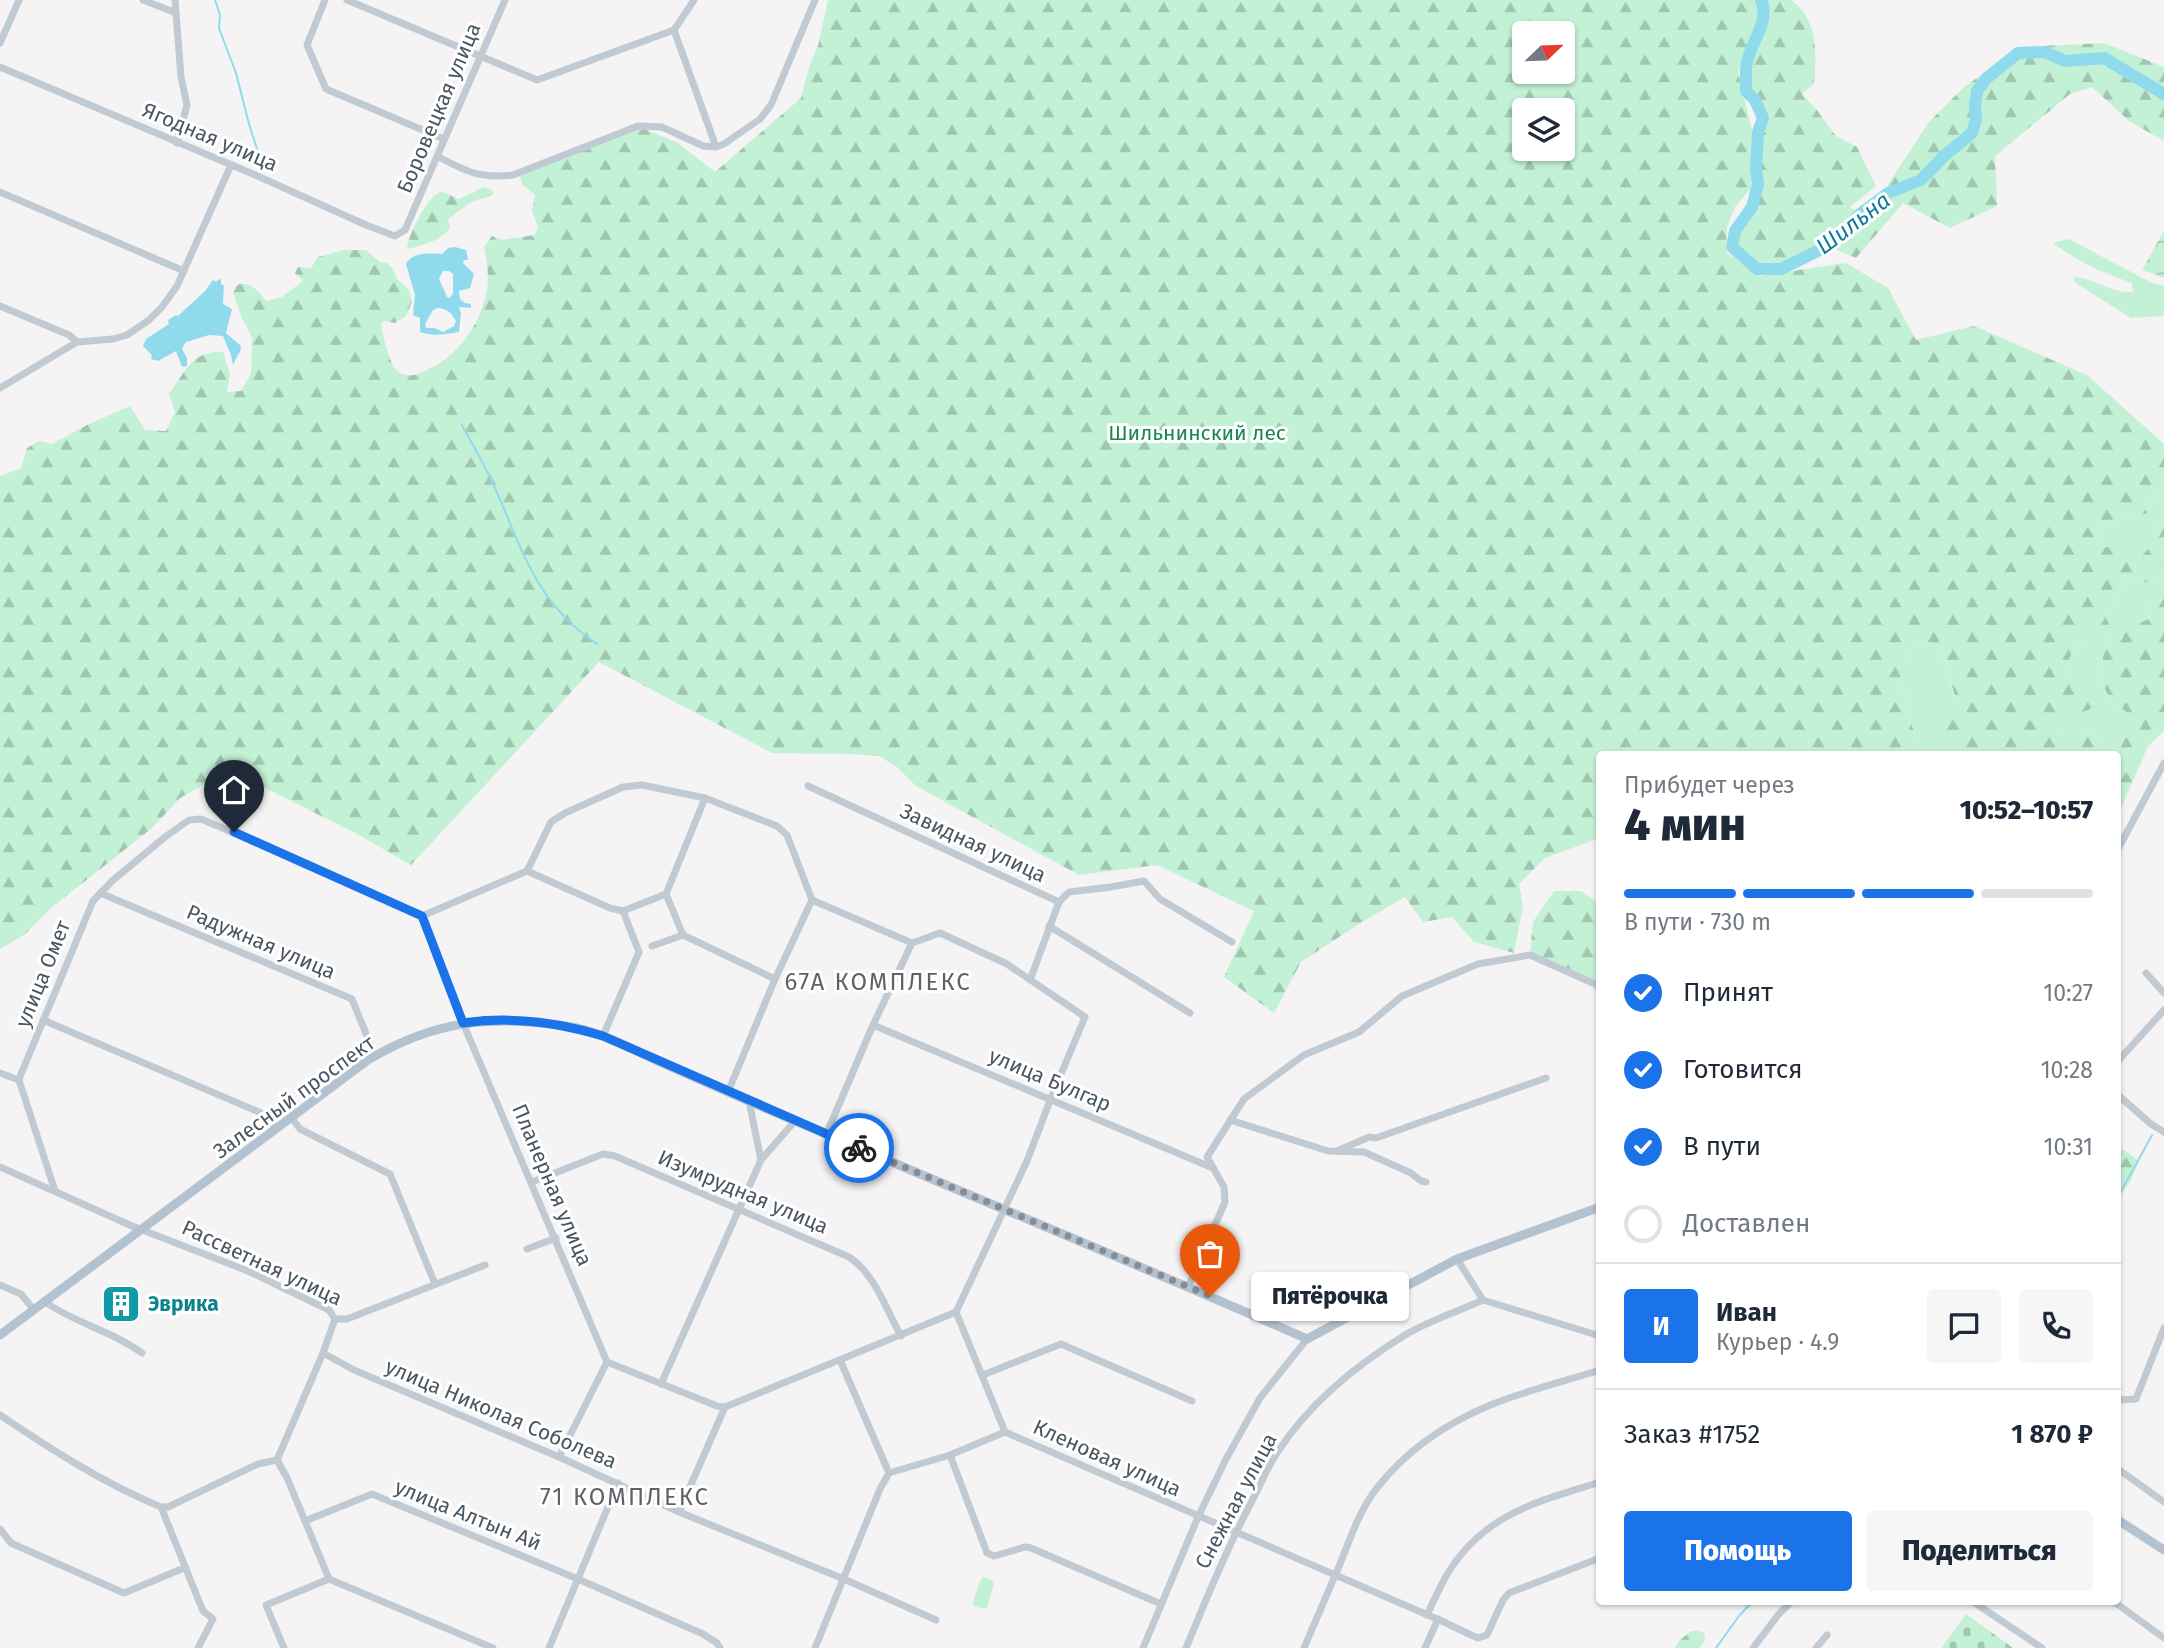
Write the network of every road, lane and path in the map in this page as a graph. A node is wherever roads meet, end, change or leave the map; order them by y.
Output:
1 (19, 0) edge
2 (142, 0) edge
3 (175, 0) edge
4 (325, 0) edge
5 (347, 0) edge
6 (505, 0) edge
7 (694, 0) edge
8 (816, 0) edge
9 (176, 13) junction
10 (674, 30) junction
11 (0, 43) edge
12 (480, 57) junction
13 (0, 67) edge
14 (444, 139) junction
15 (177, 143) junction
16 (716, 147) junction
17 (437, 156) junction
18 (231, 165) junction
19 (0, 192) edge
20 (405, 230) joint
21 (184, 271) junction
22 (0, 306) edge
23 (77, 342) junction
24 (0, 388) edge
25 (2164, 762) edge
26 (808, 786) dead end
27 (705, 798) junction
28 (2121, 843) edge
29 (527, 871) junction
30 (100, 893) junction
31 (666, 894) junction
32 (813, 900) junction
33 (1059, 902) junction
34 (623, 911) junction
35 (422, 916) junction
36 (1049, 926) junction
37 (683, 936) junction
38 (1232, 942) dead end
39 (912, 943) junction
40 (652, 946) dead end
41 (2146, 973) dead end
42 (775, 979) junction
43 (1030, 980) junction
44 (1596, 985) edge
45 (2164, 993) edge
46 (2164, 1010) edge
47 (1189, 1013) dead end
48 (43, 1020) junction
49 (463, 1023) junction
50 (873, 1025) junction
51 (603, 1036) junction
52 (375, 1056) junction
53 (2121, 1059) edge
54 (0, 1073) edge
55 (1546, 1078) dead end
56 (19, 1080) junction
57 (728, 1092) junction
58 (1051, 1098) junction
59 (2121, 1099) edge
60 (749, 1101) junction
61 (292, 1118) junction
62 (1230, 1120) junction
63 (795, 1121) junction
64 (277, 1129) junction
65 (2164, 1132) edge
66 (826, 1135) junction
67 (1376, 1138) junction
68 (1337, 1151) junction
69 (1364, 1152) junction
70 (761, 1160) junction
71 (0, 1167) edge
72 (1213, 1168) junction
73 (532, 1182) junction
74 (1426, 1182) dead end
75 (55, 1191) junction
76 (1596, 1208) edge
77 (1004, 1209) junction
78 (739, 1210) junction
79 (143, 1229) junction
80 (556, 1238) junction
81 (527, 1249) dead end
82 (1457, 1259) junction
83 (485, 1265) dead end
84 (435, 1284) junction
85 (0, 1285) edge
86 (1188, 1287) junction
87 (1483, 1300) junction
88 (46, 1302) junction
89 (34, 1310) junction
90 (956, 1312) junction
91 (335, 1319) junction
92 (2164, 1328) edge
93 (0, 1335) edge
94 (1596, 1335) edge
95 (901, 1336) junction
96 (1307, 1339) junction
97 (142, 1353) dead end
98 (323, 1353) junction
99 (840, 1360) junction
100 (607, 1362) junction
101 (1596, 1371) edge
102 (983, 1375) junction
103 (661, 1384) junction
104 (2121, 1400) edge
105 (1192, 1401) dead end
106 (724, 1407) junction
107 (0, 1415) edge
108 (1006, 1432) junction
109 (950, 1455) junction
110 (559, 1457) junction
111 (277, 1460) junction
112 (2121, 1471) edge
113 (889, 1474) junction
114 (618, 1483) junction
115 (1596, 1483) edge
116 (2164, 1502) edge
117 (161, 1507) junction
118 (678, 1512) junction
119 (1198, 1517) junction
120 (305, 1521) junction
121 (2121, 1522) edge
122 (0, 1529) edge
123 (1235, 1533) junction
124 (2164, 1550) edge
125 (1596, 1560) edge
126 (184, 1568) junction
127 (1335, 1576) junction
128 (328, 1578) junction
129 (578, 1579) junction
130 (844, 1579) junction
131 (1161, 1604) junction
132 (1788, 1605) edge
133 (1978, 1605) edge
134 (2119, 1605) edge
135 (1427, 1615) junction
136 (936, 1620) dead end
137 (1441, 1620) junction
138 (1826, 1635) dead end
139 (2164, 1638) edge
140 (198, 1648) edge
141 (284, 1648) edge
142 (493, 1648) edge
143 (549, 1648) edge
144 (720, 1648) edge
145 (815, 1648) edge
146 (1143, 1648) edge
147 (1186, 1648) edge
148 (1304, 1648) edge
149 (1425, 1648) edge
150 (1753, 1648) edge
151 (1816, 1648) edge
152 (2042, 1648) edge

1 - 11 street
2 - 9 street
3 - 9 street
4 - 14 street
5 - 12 street
6 - 12 street, Боровецкая улица
7 - 10 street
8 - 16 street
9 - 15 street
10 - 12 street
10 - 16 street
12 - 14 street, Боровецкая улица
13 - 15 street, Ягодная улица
14 - 17 street, Боровецкая улица
15 - 18 street, Ягодная улица
16 - 17 street
17 - 20 street, Боровецкая улица
18 - 20 street, Ягодная улица
18 - 21 street
19 - 21 street
21 - 23 street
22 - 23 street
23 - 24 street
25 - 28 street
26 - 33 street, Завидная улица
27 - 29 street
27 - 31 street
27 - 32 street
29 - 34 street
29 - 35 street
30 - 35 street, улица Омет
30 - 48 street, улица Омет
30 - 52 street, Радужная улица
31 - 34 street
31 - 37 street
32 - 39 street
32 - 42 street
33 - 36 street
33 - 38 street, Завидная улица
34 - 51 street
35 - 49 street, Планерная улица
36 - 43 street
36 - 47 street
37 - 40 street
37 - 42 street
39 - 43 street
39 - 50 street
41 - 45 street
42 - 57 street
43 - 58 street
44 - 62 street
46 - 53 street
48 - 56 street, улица Омет
48 - 64 street
49 - 51 main road, Залесный проспект
49 - 52 main road, Залесный проспект
49 - 73 street, Планерная улица
50 - 58 street, улица Булгар
50 - 66 street
51 - 57 main road, Залесный проспект
52 - 61 main road, Залесный проспект
54 - 56 street
55 - 67 street
56 - 75 street
57 - 60 main road, Залесный проспект
58 - 72 street, улица Булгар
58 - 77 street
59 - 65 street
60 - 63 main road, Залесный проспект
60 - 70 street
61 - 64 main road, Залесный проспект
61 - 84 street
62 - 68 street
62 - 72 street
63 - 66 main road, Залесный проспект
63 - 70 street
64 - 79 main road, Залесный проспект
66 - 77 main road, Залесный проспект
67 - 68 street
67 - 69 street
68 - 69 street
69 - 74 street
70 - 78 street
71 - 75 street, Рассветная улица
72 - 86 street
73 - 78 street, Изумрудная улица
73 - 80 street, Планерная улица
75 - 79 street, Рассветная улица
76 - 82 main road
77 - 86 main road, Залесный проспект
77 - 90 street
78 - 95 street, Изумрудная улица
78 - 103 street
79 - 88 main road, Залесный проспект
79 - 91 street, Рассветная улица
80 - 81 street
80 - 100 street, Планерная улица
82 - 87 street
82 - 96 main road
83 - 84 street, Рассветная улица
84 - 91 street, Рассветная улица
85 - 89 street
86 - 96 main road, Залесный проспект
87 - 94 street
87 - 123 street, Снежная улица
88 - 89 main road, Залесный проспект
88 - 97 street
89 - 93 main road, Залесный проспект
90 - 95 street
90 - 102 street, Кленовая улица
91 - 98 street
92 - 104 street
95 - 99 street
96 - 119 street
98 - 110 street, улица Николая Соболева
98 - 111 street
99 - 106 street
99 - 113 street
100 - 103 street
100 - 110 street
101 - 127 street
102 - 105 street
102 - 108 street, Кленовая улица
103 - 106 street
106 - 118 street
107 - 117 street
108 - 109 street
108 - 119 street, Кленовая улица
109 - 113 street
109 - 131 street
110 - 114 street, улица Николая Соболева
111 - 117 street
111 - 120 street
112 - 116 street
113 - 130 street
114 - 118 street, улица Николая Соболева
114 - 129 street
115 - 135 street
117 - 126 street
118 - 130 street, улица Николая Соболева
119 - 123 street, Кленовая улица
119 - 131 street
120 - 128 street
120 - 129 street, улица Алтын Ай
121 - 124 main road
122 - 126 street
123 - 127 street, Кленовая улица
123 - 147 street, Снежная улица
125 - 137 street, Кленовая улица
126 - 140 street
127 - 135 street, Кленовая улица
127 - 148 street
128 - 141 street
128 - 142 street
129 - 143 street
129 - 144 street, улица Алтын Ай
130 - 136 street, улица Николая Соболева
130 - 145 street
131 - 146 street
132 - 150 street
133 - 152 street
134 - 139 street
135 - 137 street, Кленовая улица
137 - 149 street
138 - 151 street

